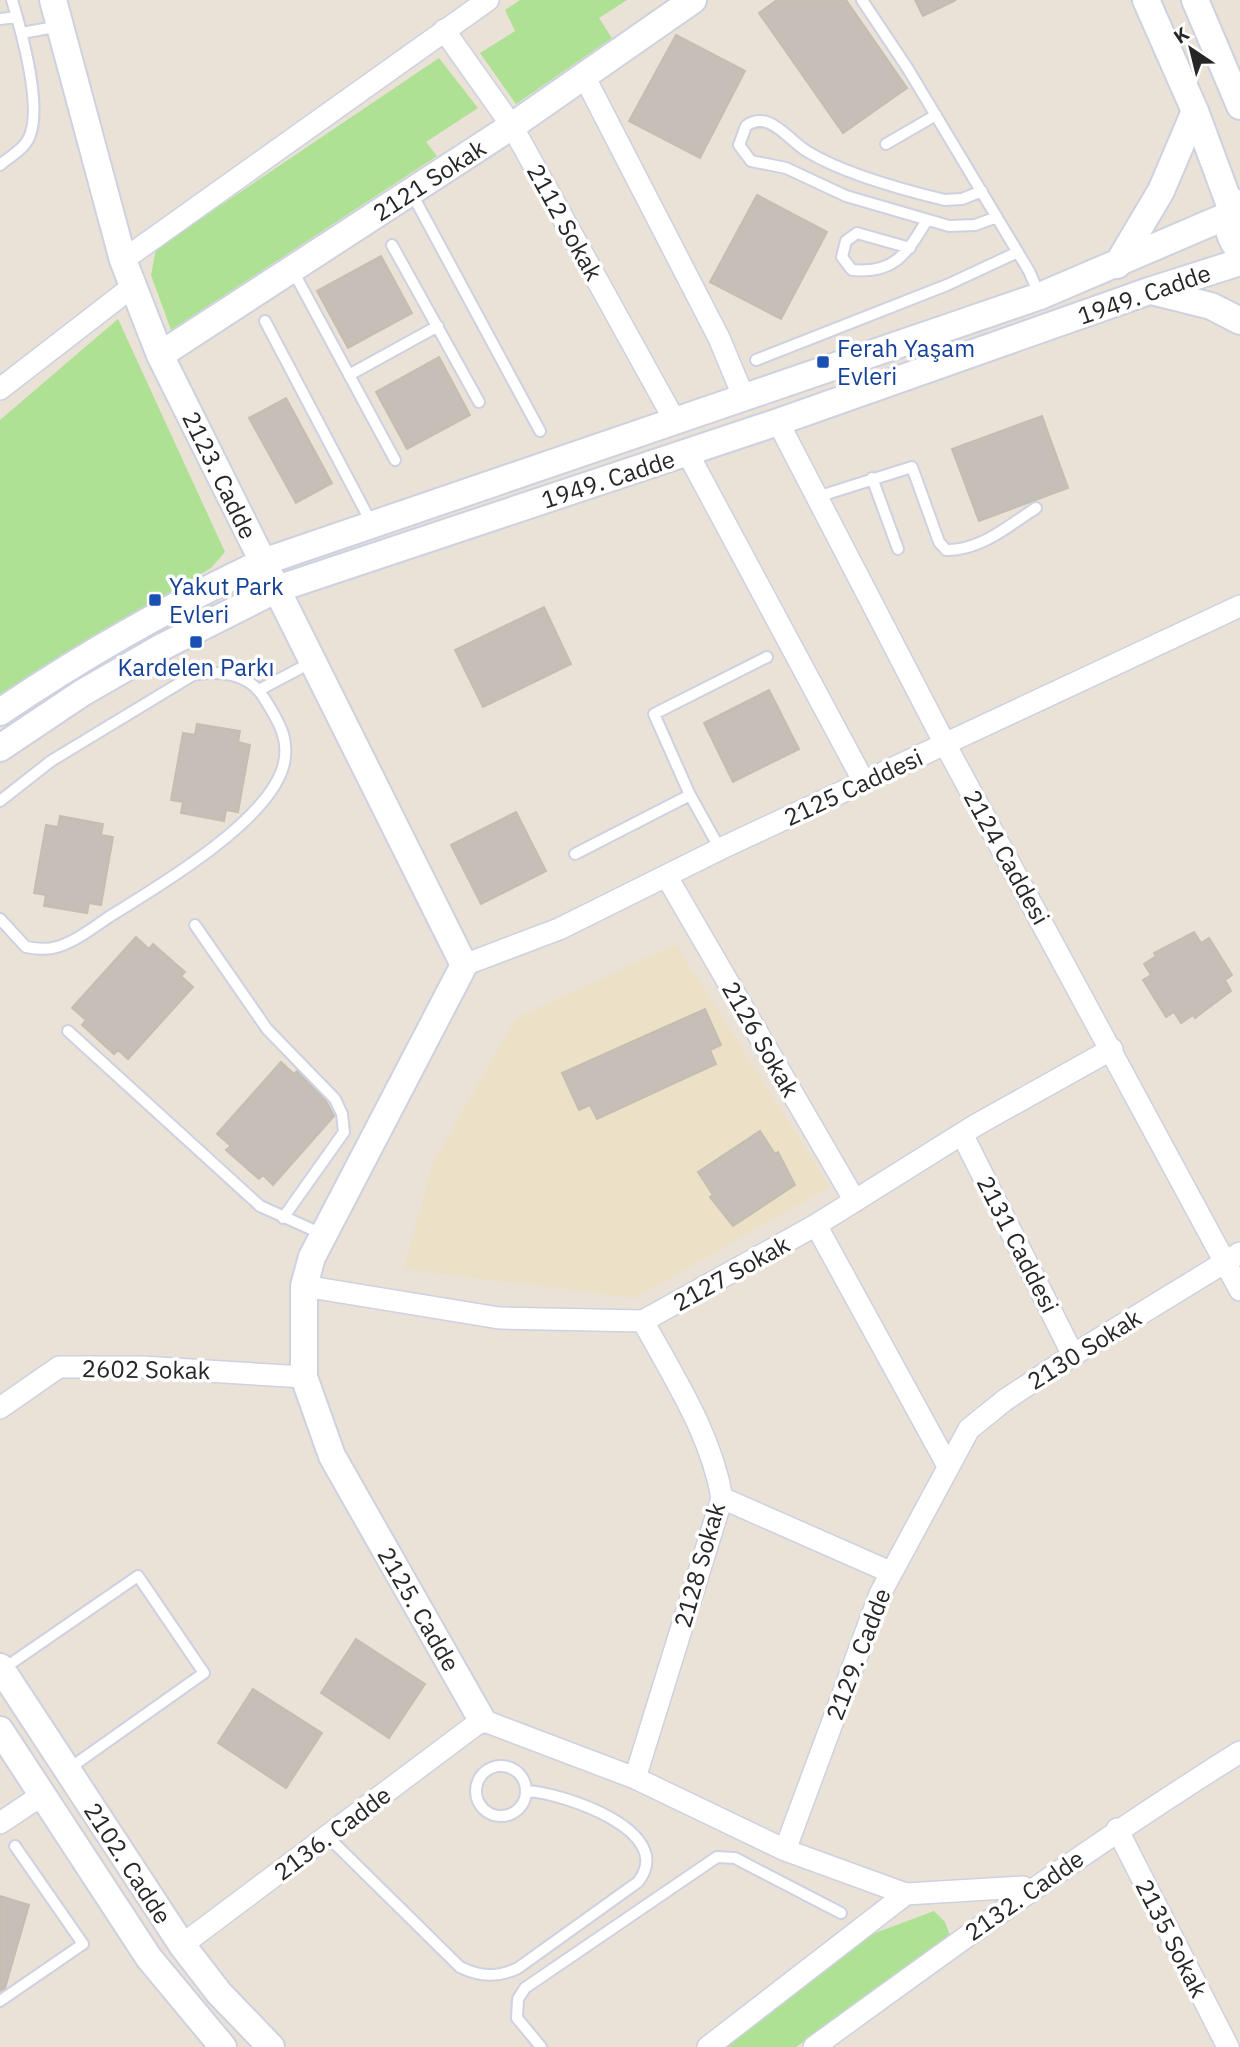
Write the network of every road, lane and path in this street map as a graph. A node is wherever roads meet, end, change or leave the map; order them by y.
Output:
1 (12, 0) edge
2 (53, 0) edge
3 (488, 0) edge
4 (693, 0) edge
5 (862, 0) edge
6 (1146, 0) edge
7 (1195, 0) edge
8 (17, 17) junction
9 (0, 19) edge
10 (60, 26) junction
11 (444, 30) junction
12 (22, 33) junction
13 (584, 76) junction
14 (1238, 97) edge
15 (1195, 111) junction
16 (936, 115) junction
17 (512, 126) junction
18 (886, 144) dead end
19 (0, 164) edge
20 (982, 191) junction
21 (411, 192) junction
22 (1233, 206) edge
23 (998, 217) junction
24 (927, 220) junction
25 (392, 245) dead end
26 (910, 248) junction
27 (1240, 251) edge
28 (1018, 252) junction
29 (123, 260) junction
30 (1240, 262) edge
31 (1118, 265) junction
32 (292, 269) junction
33 (132, 287) junction
34 (1149, 291) junction
35 (1040, 296) junction
36 (265, 321) dead end
37 (1240, 321) edge
38 (438, 326) junction
39 (160, 355) junction
40 (756, 360) dead end
41 (349, 376) junction
42 (0, 389) edge
43 (744, 398) junction
44 (479, 401) dead end
45 (675, 421) junction
46 (778, 422) junction
47 (540, 431) dead end
48 (687, 453) junction
49 (395, 460) dead end
50 (873, 478) junction
51 (817, 498) junction
52 (1036, 508) dead end
53 (372, 524) junction
54 (898, 549) dead end
55 (263, 562) junction
56 (277, 589) junction
57 (1240, 606) edge
58 (768, 657) dead end
59 (313, 661) junction
60 (259, 690) junction
61 (0, 712) edge
62 (945, 744) junction
63 (0, 748) edge
64 (864, 782) junction
65 (690, 795) junction
66 (0, 800) edge
67 (720, 849) junction
68 (575, 854) dead end
69 (667, 877) junction
70 (0, 919) edge
71 (195, 925) dead end
72 (464, 965) junction
73 (68, 1031) dead end
74 (1112, 1049) junction
75 (962, 1134) junction
76 (855, 1201) junction
77 (283, 1218) junction
78 (816, 1226) junction
79 (322, 1234) junction
80 (1232, 1258) edge
81 (304, 1286) junction
82 (1240, 1290) edge
83 (643, 1321) junction
84 (1073, 1355) junction
85 (304, 1377) junction
86 (0, 1408) edge
87 (948, 1466) junction
88 (722, 1498) junction
89 (890, 1572) junction
90 (1, 1669) edge
91 (482, 1720) junction
92 (0, 1730) edge
93 (1240, 1752) edge
94 (67, 1770) junction
95 (635, 1778) junction
96 (527, 1791) junction
97 (41, 1795) junction
98 (0, 1823) edge
99 (1117, 1829) junction
100 (327, 1836) junction
101 (15, 1846) dead end
102 (785, 1850) junction
103 (1027, 1891) junction
104 (906, 1894) junction
105 (841, 1913) dead end
106 (182, 1945) junction
107 (0, 2001) edge
108 (223, 2047) edge
109 (271, 2047) edge
110 (541, 2047) edge
111 (708, 2047) edge
112 (814, 2047) edge
113 (1228, 2047) edge

1 - 8 lane
2 - 10 street, 2123. Cadde
3 - 11 street
4 - 13 street, 2121 Sokak
5 - 16 lane
6 - 15 street
7 - 14 street
8 - 9 lane
8 - 12 lane
10 - 12 lane
10 - 29 street, 2123. Cadde
11 - 17 street, 2112 Sokak
11 - 29 street
12 - 19 lane
13 - 17 street, 2121 Sokak
13 - 43 street
15 - 22 street
15 - 31 street
16 - 18 lane
16 - 20 lane
17 - 21 street, 2121 Sokak
17 - 45 street, 2112 Sokak
20 - 23 lane
20 - 24 lane
21 - 32 street, 2121 Sokak
21 - 47 lane
22 - 27 street
22 - 31 street, 1949. Cadde
23 - 24 lane
23 - 28 lane
24 - 26 lane
25 - 38 lane
26 - 26 lane
28 - 35 lane
28 - 40 lane
29 - 33 street, 2123. Cadde
30 - 34 street, 1949. Cadde
31 - 35 street, 1949. Cadde
32 - 39 street, 2121 Sokak
32 - 41 lane
33 - 39 street, 2123. Cadde
33 - 42 street
34 - 37 street
34 - 46 street, 1949. Cadde
35 - 43 street, 1949. Cadde
36 - 53 lane
38 - 41 lane
38 - 44 lane
39 - 55 street, 2123. Cadde
41 - 49 lane
43 - 45 street, 1949. Cadde
45 - 53 street, 1949. Cadde
46 - 48 street, 1949. Cadde
46 - 51 street, 2124 Caddesi
48 - 56 street, 1949. Cadde
48 - 64 street
50 - 51 lane
50 - 52 lane
50 - 54 lane
51 - 62 street, 2124 Caddesi
53 - 55 street, 1949. Cadde
55 - 56 street, 2123. Cadde
55 - 61 street, 1949. Cadde
56 - 59 street, 2123. Cadde
56 - 63 street, 1949. Cadde
57 - 62 street, 2125 Caddesi
58 - 65 lane
59 - 60 lane
59 - 72 street, 2123. Cadde
60 - 66 lane
60 - 70 lane
62 - 64 street, 2125 Caddesi
62 - 74 street, 2124 Caddesi
64 - 67 street, 2125 Caddesi
65 - 67 lane
65 - 68 lane
67 - 69 street, 2125 Caddesi
69 - 72 street, 2125 Caddesi
69 - 76 street, 2126 Sokak
71 - 77 lane
72 - 79 street, 2125. Cadde
73 - 77 lane
74 - 75 street, 2127 Sokak
74 - 80 street, 2124 Caddesi
75 - 76 street, 2127 Sokak
75 - 84 street, 2131 Caddesi
76 - 78 street, 2127 Sokak
77 - 79 lane
78 - 83 street, 2127 Sokak
78 - 87 street
79 - 81 street, 2125. Cadde
80 - 82 street, 2124 Caddesi
80 - 84 street, 2130 Sokak
81 - 83 street, 2127 Sokak
81 - 85 street, 2125. Cadde
83 - 88 street, 2128 Sokak
84 - 87 street, 2130 Sokak
85 - 86 street, 2602 Sokak
85 - 91 street, 2125. Cadde
87 - 89 street, 2129. Cadde
88 - 89 street
88 - 95 street, 2128 Sokak
89 - 102 street, 2129. Cadde
90 - 94 street, 2102. Cadde
90 - 94 lane
91 - 95 street
91 - 100 street, 2136. Cadde
92 - 97 street, 2102. Cadde
93 - 99 street, 2132. Cadde
94 - 106 street, 2102. Cadde
95 - 102 street
96 - 96 lane
96 - 100 lane
97 - 98 street
97 - 108 street, 2102. Cadde
99 - 103 street, 2132. Cadde
99 - 113 street, 2135 Sokak
100 - 106 street, 2136. Cadde
101 - 107 lane
102 - 104 street
103 - 104 street
103 - 112 street, 2132. Cadde
104 - 111 street
105 - 110 lane
106 - 109 street, 2102. Cadde

